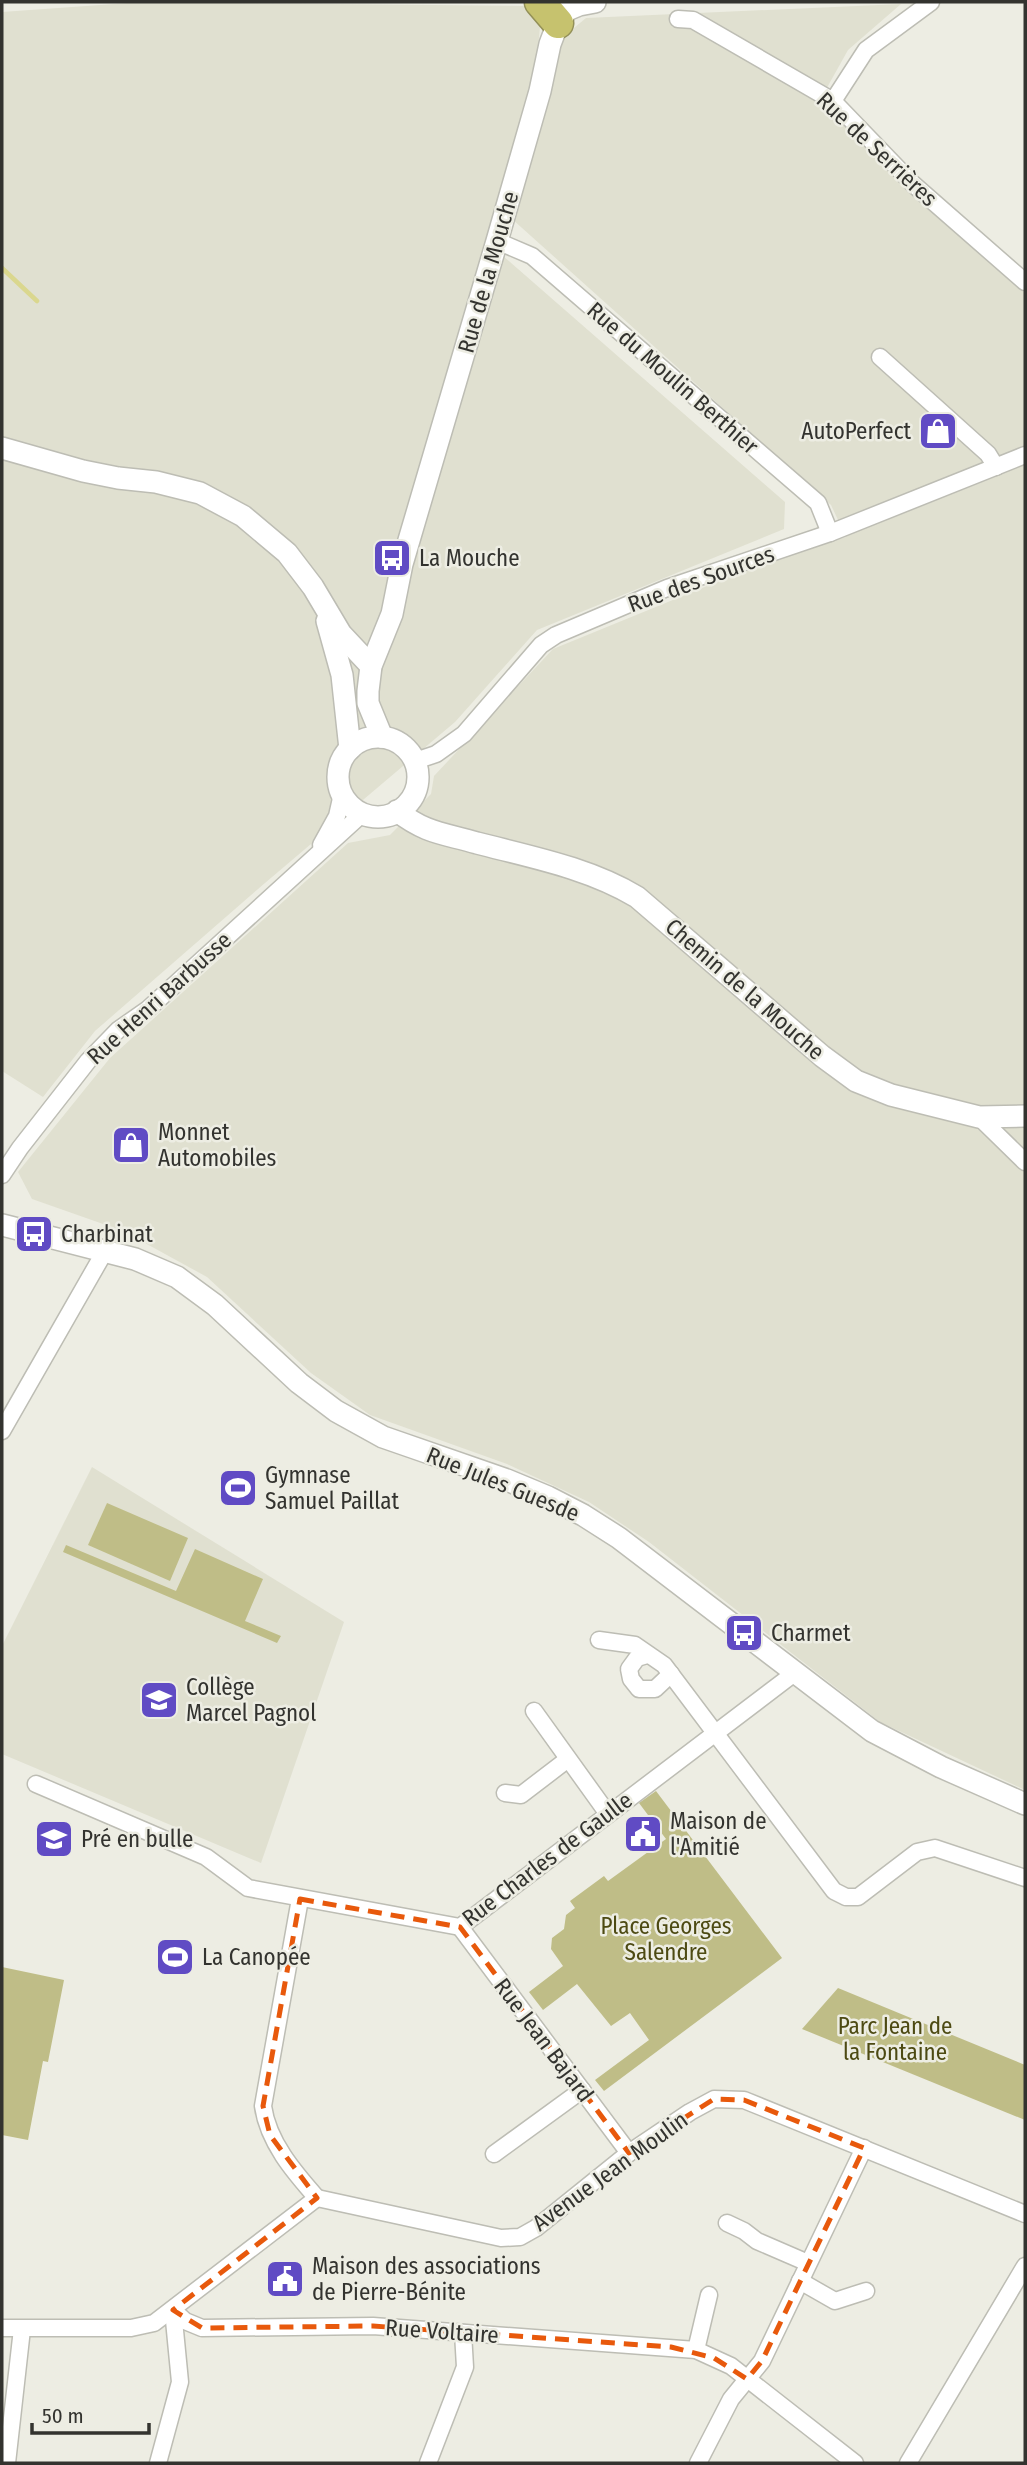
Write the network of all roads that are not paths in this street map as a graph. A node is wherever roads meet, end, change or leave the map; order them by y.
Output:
1 (595, 2) edge
2 (931, 2) edge
3 (549, 12) edge
4 (678, 19) dead end
5 (833, 101) junction
6 (497, 242) junction
7 (1025, 282) edge
8 (880, 357) dead end
9 (2, 448) edge
10 (1025, 454) edge
11 (996, 467) junction
12 (830, 533) junction
13 (320, 599) junction
14 (367, 662) junction
15 (345, 695) junction
16 (382, 737) junction
17 (349, 749) junction
18 (415, 761) junction
19 (342, 794) junction
20 (405, 804) junction
21 (363, 813) junction
22 (305, 866) junction
23 (1025, 1116) edge
24 (979, 1117) junction
25 (1025, 1162) edge
26 (2, 1175) edge
27 (2, 1225) edge
28 (105, 1251) junction
29 (2, 1431) edge
30 (599, 1640) dead end
31 (647, 1654) junction
32 (793, 1671) junction
33 (671, 1674) junction
34 (534, 1711) dead end
35 (714, 1733) junction
36 (568, 1759) junction
37 (36, 1784) dead end
38 (505, 1793) dead end
39 (1025, 1804) edge
40 (608, 1814) junction
41 (1025, 1878) edge
42 (300, 1899) junction
43 (460, 1927) junction
44 (582, 2090) junction
45 (864, 2148) junction
46 (629, 2153) junction
47 (494, 2154) dead end
48 (317, 2198) junction
49 (1025, 2214) edge
50 (727, 2223) dead end
51 (808, 2263) junction
52 (1025, 2266) edge
53 (800, 2281) junction
54 (866, 2291) dead end
55 (709, 2295) dead end
56 (173, 2311) junction
57 (2, 2328) edge
58 (22, 2329) junction
59 (463, 2333) junction
60 (696, 2350) junction
61 (747, 2379) junction
62 (7, 2463) edge
63 (158, 2463) edge
64 (428, 2463) edge
65 (698, 2463) edge
66 (855, 2463) edge
67 (908, 2463) edge

1 - 3 street, Rue de la Mouche
2 - 5 street
3 - 6 street, Rue de la Mouche
4 - 5 street, Rue de Serrières
5 - 7 street, Rue de Serrières
6 - 12 street, Rue du Moulin Berthier
6 - 14 street, Rue de la Mouche
8 - 11 street
9 - 13 street
10 - 11 street, Rue des Sources
11 - 12 street, Rue des Sources
12 - 18 street, Rue des Sources
13 - 14 street
13 - 15 street
14 - 15 street, Rue de la Mouche
14 - 16 street, Rue de la Mouche
15 - 17 street
16 - 17 street
16 - 18 street
17 - 19 street
18 - 20 street
19 - 21 street
19 - 22 street, Rue Henri Barbusse
20 - 21 street
20 - 24 street, Chemin de la Mouche
21 - 22 street, Rue Henri Barbusse
22 - 26 street, Rue Henri Barbusse
23 - 24 street, Chemin de la Mouche
24 - 25 street
27 - 28 street, Rue Jules Guesde
28 - 29 street
28 - 32 street, Rue Jules Guesde
30 - 31 street
31 - 33 street
31 - 33 street
32 - 35 street, Rue Charles de Gaulle
32 - 39 street, Rue Jules Guesde
33 - 35 street
34 - 36 street
35 - 40 street, Rue Charles de Gaulle
35 - 41 street
36 - 38 street
36 - 40 street
37 - 42 street, Rue Charles de Gaulle
40 - 43 street, Rue Charles de Gaulle
42 - 43 street, Rue Charles de Gaulle
42 - 48 street
43 - 44 street, Rue Jean Bajard
44 - 46 street, Rue Jean Bajard
44 - 47 street
45 - 46 street, Avenue Jean Moulin
45 - 49 street, Avenue Jean Moulin
45 - 51 street
46 - 48 street, Avenue Jean Moulin
48 - 56 street
50 - 51 street
51 - 53 street
52 - 67 street
53 - 54 street
53 - 61 street
55 - 60 street
56 - 58 street
56 - 59 street, Rue Voltaire
56 - 63 street
57 - 58 street
58 - 62 street
59 - 60 street, Rue Voltaire
59 - 64 street
60 - 61 street, Rue Voltaire
61 - 65 street
61 - 66 street, Rue Voltaire

